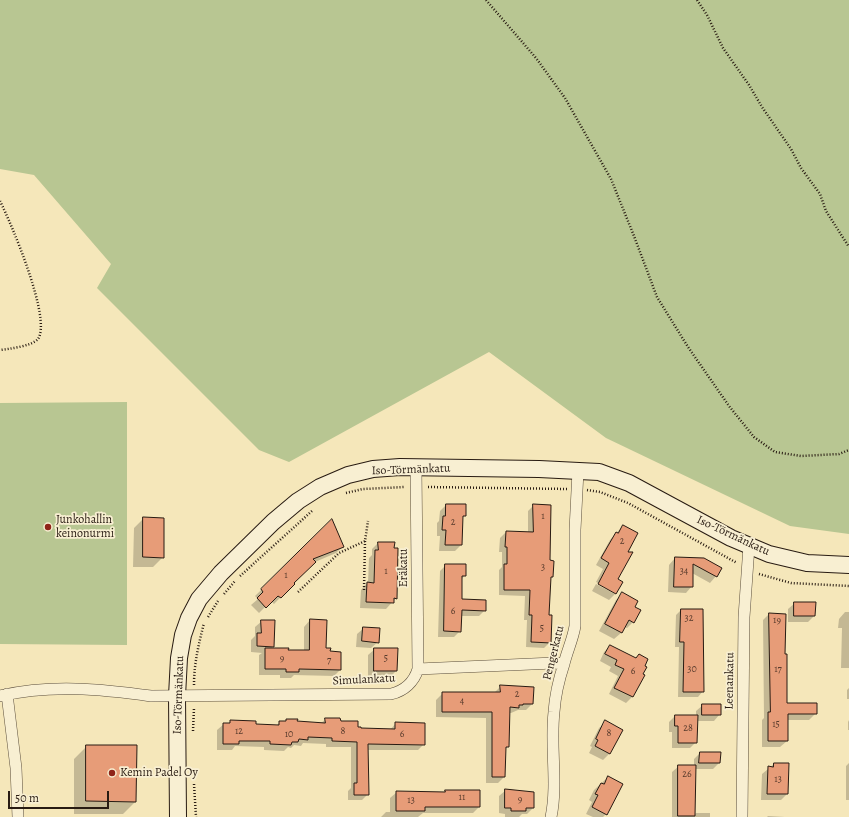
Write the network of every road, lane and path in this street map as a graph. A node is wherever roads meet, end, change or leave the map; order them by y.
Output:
1 (486, 0) edge
2 (697, 0) edge
3 (0, 201) edge
4 (849, 246) edge
5 (0, 350) edge
6 (849, 450) edge
7 (416, 468) junction
8 (578, 471) junction
9 (416, 487) junction
10 (578, 489) junction
11 (340, 496) dead end
12 (314, 509) dead end
13 (368, 520) dead end
14 (365, 541) junction
15 (749, 546) junction
16 (849, 565) edge
17 (747, 568) junction
18 (849, 586) edge
19 (364, 590) dead end
20 (298, 592) dead end
21 (564, 664) junction
22 (418, 669) junction
23 (4, 695) edge
24 (177, 696) junction
25 (194, 696) junction
26 (193, 733) dead end
27 (193, 778) dead end
28 (18, 817) edge
29 (178, 817) edge
30 (196, 817) edge
31 (552, 817) edge
32 (742, 817) edge

1 - 6 path
2 - 4 path
3 - 5 path
7 - 8 street, Iso-Törmänkatu
7 - 9 street, Eräkatu
7 - 24 street, Iso-Törmänkatu
8 - 10 street, Pengerkatu
8 - 15 street, Iso-Törmänkatu
9 - 10 path
9 - 11 path
9 - 22 street, Eräkatu
10 - 17 path
10 - 21 street, Pengerkatu
12 - 25 path
13 - 14 path
14 - 19 path
14 - 20 path
15 - 16 street, Iso-Törmänkatu
15 - 17 street, Leenankatu
17 - 18 path
17 - 32 street, Leenankatu
21 - 22 street
21 - 31 street, Pengerkatu
22 - 25 street, Simulankatu
23 - 24 street, Simulankatu
23 - 28 street
24 - 25 street, Simulankatu
24 - 29 street, Iso-Törmänkatu
25 - 26 path
27 - 30 path

